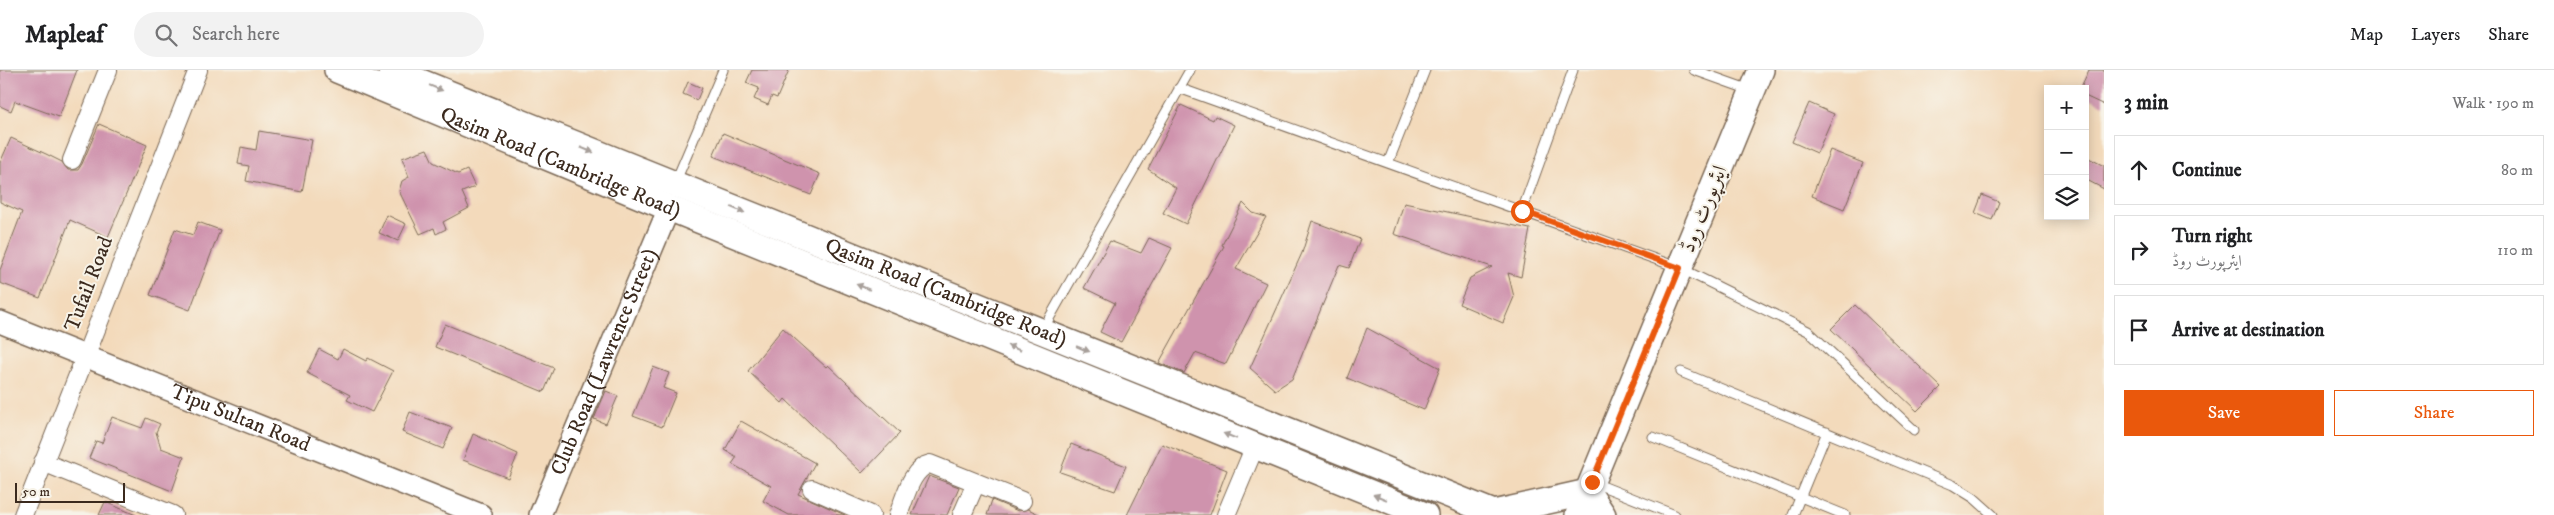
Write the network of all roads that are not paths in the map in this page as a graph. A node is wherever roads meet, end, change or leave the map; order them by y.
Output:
1 (108, 70) edge
2 (198, 70) edge
3 (337, 70) edge
4 (391, 70) edge
5 (723, 70) edge
6 (1190, 70) edge
7 (1425, 70) edge
8 (1573, 70) edge
9 (1694, 70) edge
10 (1757, 80) edge
11 (1179, 88) junction
12 (72, 160) dead end
13 (1388, 163) junction
14 (672, 197) junction
15 (1522, 211) junction
16 (1680, 268) junction
17 (0, 322) edge
18 (1042, 332) junction
19 (85, 355) junction
20 (1681, 372) dead end
21 (1914, 430) dead end
22 (1827, 432) junction
23 (1653, 437) dead end
24 (1255, 446) junction
25 (43, 462) junction
26 (976, 483) junction
27 (1590, 487) junction
28 (812, 489) dead end
29 (1800, 497) junction
30 (1022, 501) dead end
31 (1496, 514) edge
32 (22, 515) edge
33 (174, 515) edge
34 (481, 515) edge
35 (540, 515) edge
36 (871, 515) edge
37 (898, 515) edge
38 (962, 515) edge
39 (1226, 515) edge
40 (1425, 515) edge
41 (1578, 515) edge
42 (1603, 515) edge
43 (1675, 515) edge
44 (1793, 515) edge
45 (1845, 515) edge
46 (1993, 515) edge

1 - 12 street
2 - 19 street, Tufail Road
3 - 14 main road, Qasim Road (Cambridge Road)
4 -> 14 main road, Qasim Road (Cambridge Road)
5 - 14 lane
6 - 11 lane
7 - 13 lane
8 - 15 lane
9 - 10 lane
10 - 16 main road, ایئرپورٹ روڈ
11 - 13 lane
11 - 18 lane
13 - 15 lane
14 -> 18 main road, Qasim Road (Cambridge Road)
24 -> 14 main road, Qasim Road (Cambridge Road)
14 - 35 street, Club Road (Lawrence Street)
15 - 16 lane
16 - 21 lane
16 - 27 main road, ایئرپورٹ روڈ
17 - 19 street, Tipu Sultan Road
18 -> 31 main road, Qasim Road (Cambridge Road)
19 - 25 street, Tufail Road
19 - 34 street, Tipu Sultan Road
20 - 22 lane
22 - 29 lane
22 - 46 lane
23 - 29 lane
24 - 39 street
40 -> 24 main road, Qasim Road (Cambridge Road)
25 - 32 street, Tufail Road
25 - 33 street
26 - 30 street
26 - 37 street
26 - 38 street
27 - 31 main road
27 - 41 main road, ایئرپورٹ روڈ
27 - 42 main road
27 - 43 lane
28 - 36 street
29 - 44 lane
29 - 45 lane

